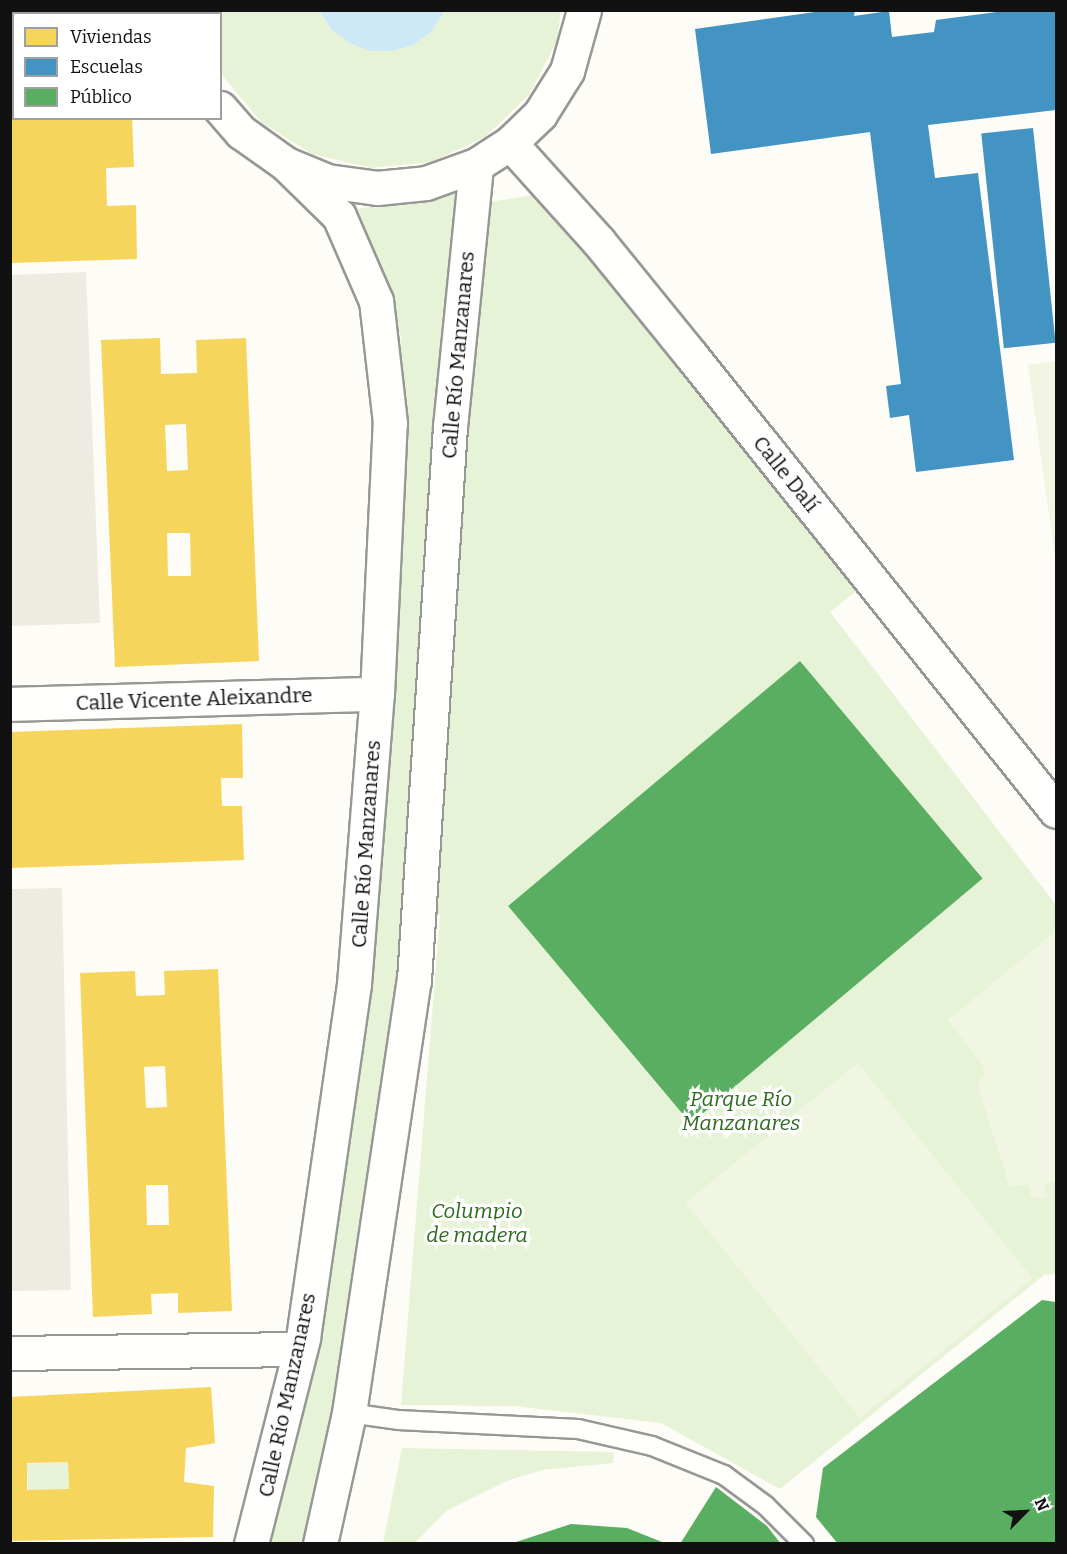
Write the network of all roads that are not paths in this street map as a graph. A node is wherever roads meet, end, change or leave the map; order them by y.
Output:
1 (587, 12) edge
2 (222, 110) edge
3 (510, 143) junction
4 (286, 164) junction
5 (476, 165) junction
6 (377, 694) junction
7 (10, 704) edge
8 (1056, 811) edge
9 (300, 1349) junction
10 (10, 1353) edge
11 (349, 1413) junction
12 (251, 1544) edge
13 (320, 1544) edge
14 (804, 1544) edge

1 - 3 street
2 - 4 street
3 - 5 street
3 - 8 street, Calle Dalí
4 - 5 street
4 - 6 street, Calle Río Manzanares
5 - 11 street, Calle Río Manzanares
6 - 7 street, Calle Vicente Aleixandre
6 - 9 street, Calle Río Manzanares
9 - 10 street
9 - 12 street, Calle Río Manzanares
11 - 13 street, Calle Río Manzanares
11 - 14 lane

